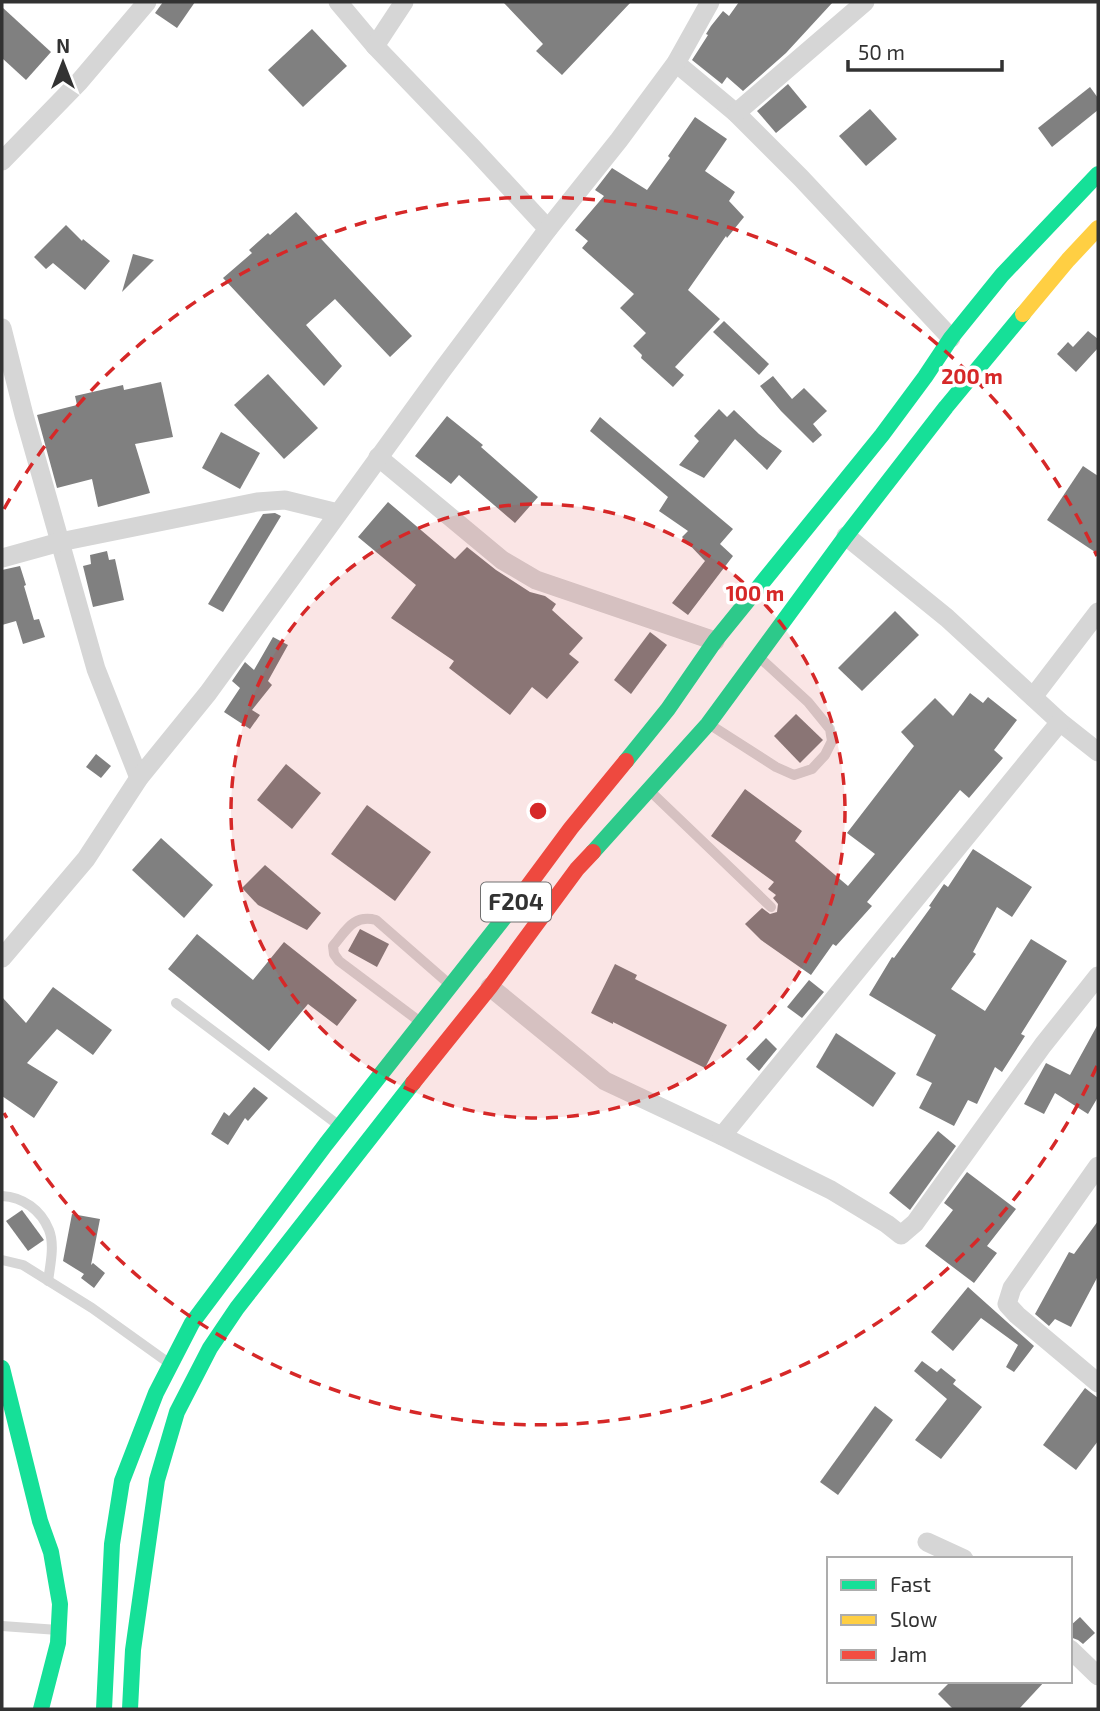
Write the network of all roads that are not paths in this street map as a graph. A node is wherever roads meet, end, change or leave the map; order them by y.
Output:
1 (147, 2) edge
2 (338, 2) edge
3 (404, 2) edge
4 (710, 2) edge
5 (865, 2) edge
6 (375, 46) junction
7 (676, 63) junction
8 (736, 113) junction
9 (2, 161) edge
10 (1098, 174) edge
11 (1098, 228) edge
12 (548, 229) junction
13 (2, 328) edge
14 (951, 338) junction
15 (378, 457) junction
16 (338, 513) junction
17 (846, 536) junction
18 (60, 542) junction
19 (2, 558) edge
20 (1098, 612) edge
21 (715, 641) junction
22 (758, 656) junction
23 (1032, 697) junction
24 (1060, 722) junction
25 (708, 724) junction
26 (1098, 752) edge
27 (139, 778) junction
28 (648, 789) junction
29 (771, 907) dead end
30 (2, 958) edge
31 (1098, 976) edge
32 (451, 986) junction
33 (490, 987) junction
34 (176, 1003) dead end
35 (422, 1023) junction
36 (340, 1127) junction
37 (722, 1136) junction
38 (1098, 1166) edge
39 (2, 1196) edge
40 (2, 1260) edge
41 (48, 1281) junction
42 (170, 1364) junction
43 (2, 1368) edge
44 (1098, 1383) edge
45 (927, 1542) dead end
46 (960, 1557) edge
47 (2, 1626) edge
48 (59, 1630) junction
49 (1072, 1651) edge
50 (1098, 1676) edge
51 (41, 1709) edge
52 (104, 1709) edge
53 (130, 1709) edge

1 - 9 street
2 - 6 street
3 - 6 street
4 - 7 street
5 - 8 street
6 - 12 street
7 - 8 street
7 - 12 street
8 - 14 street
10 - 14 main road, F204
11 - 17 main road, F204
12 - 15 street
13 - 18 street
14 - 21 main road, F204
15 - 16 street
15 - 21 street
16 - 18 street
16 - 27 street
17 - 22 main road, F204
17 - 23 street
18 - 19 street
18 - 27 street
20 - 23 street
21 - 32 main road, F204
22 - 25 main road, F204
22 - 25 lane
23 - 24 street
24 - 26 street
24 - 37 street
25 - 28 main road, F204
27 - 30 street
28 - 29 lane
28 - 33 main road, F204
31 - 37 street
32 - 35 main road, F204
32 - 35 lane
33 - 37 street
33 - 53 main road, F204
34 - 36 lane
35 - 36 main road, F204
36 - 42 main road, F204
38 - 44 street
39 - 41 lane
40 - 41 lane
41 - 42 lane
42 - 52 main road, F204
43 - 48 main road
45 - 46 street
47 - 48 lane
48 - 51 main road
49 - 50 street

